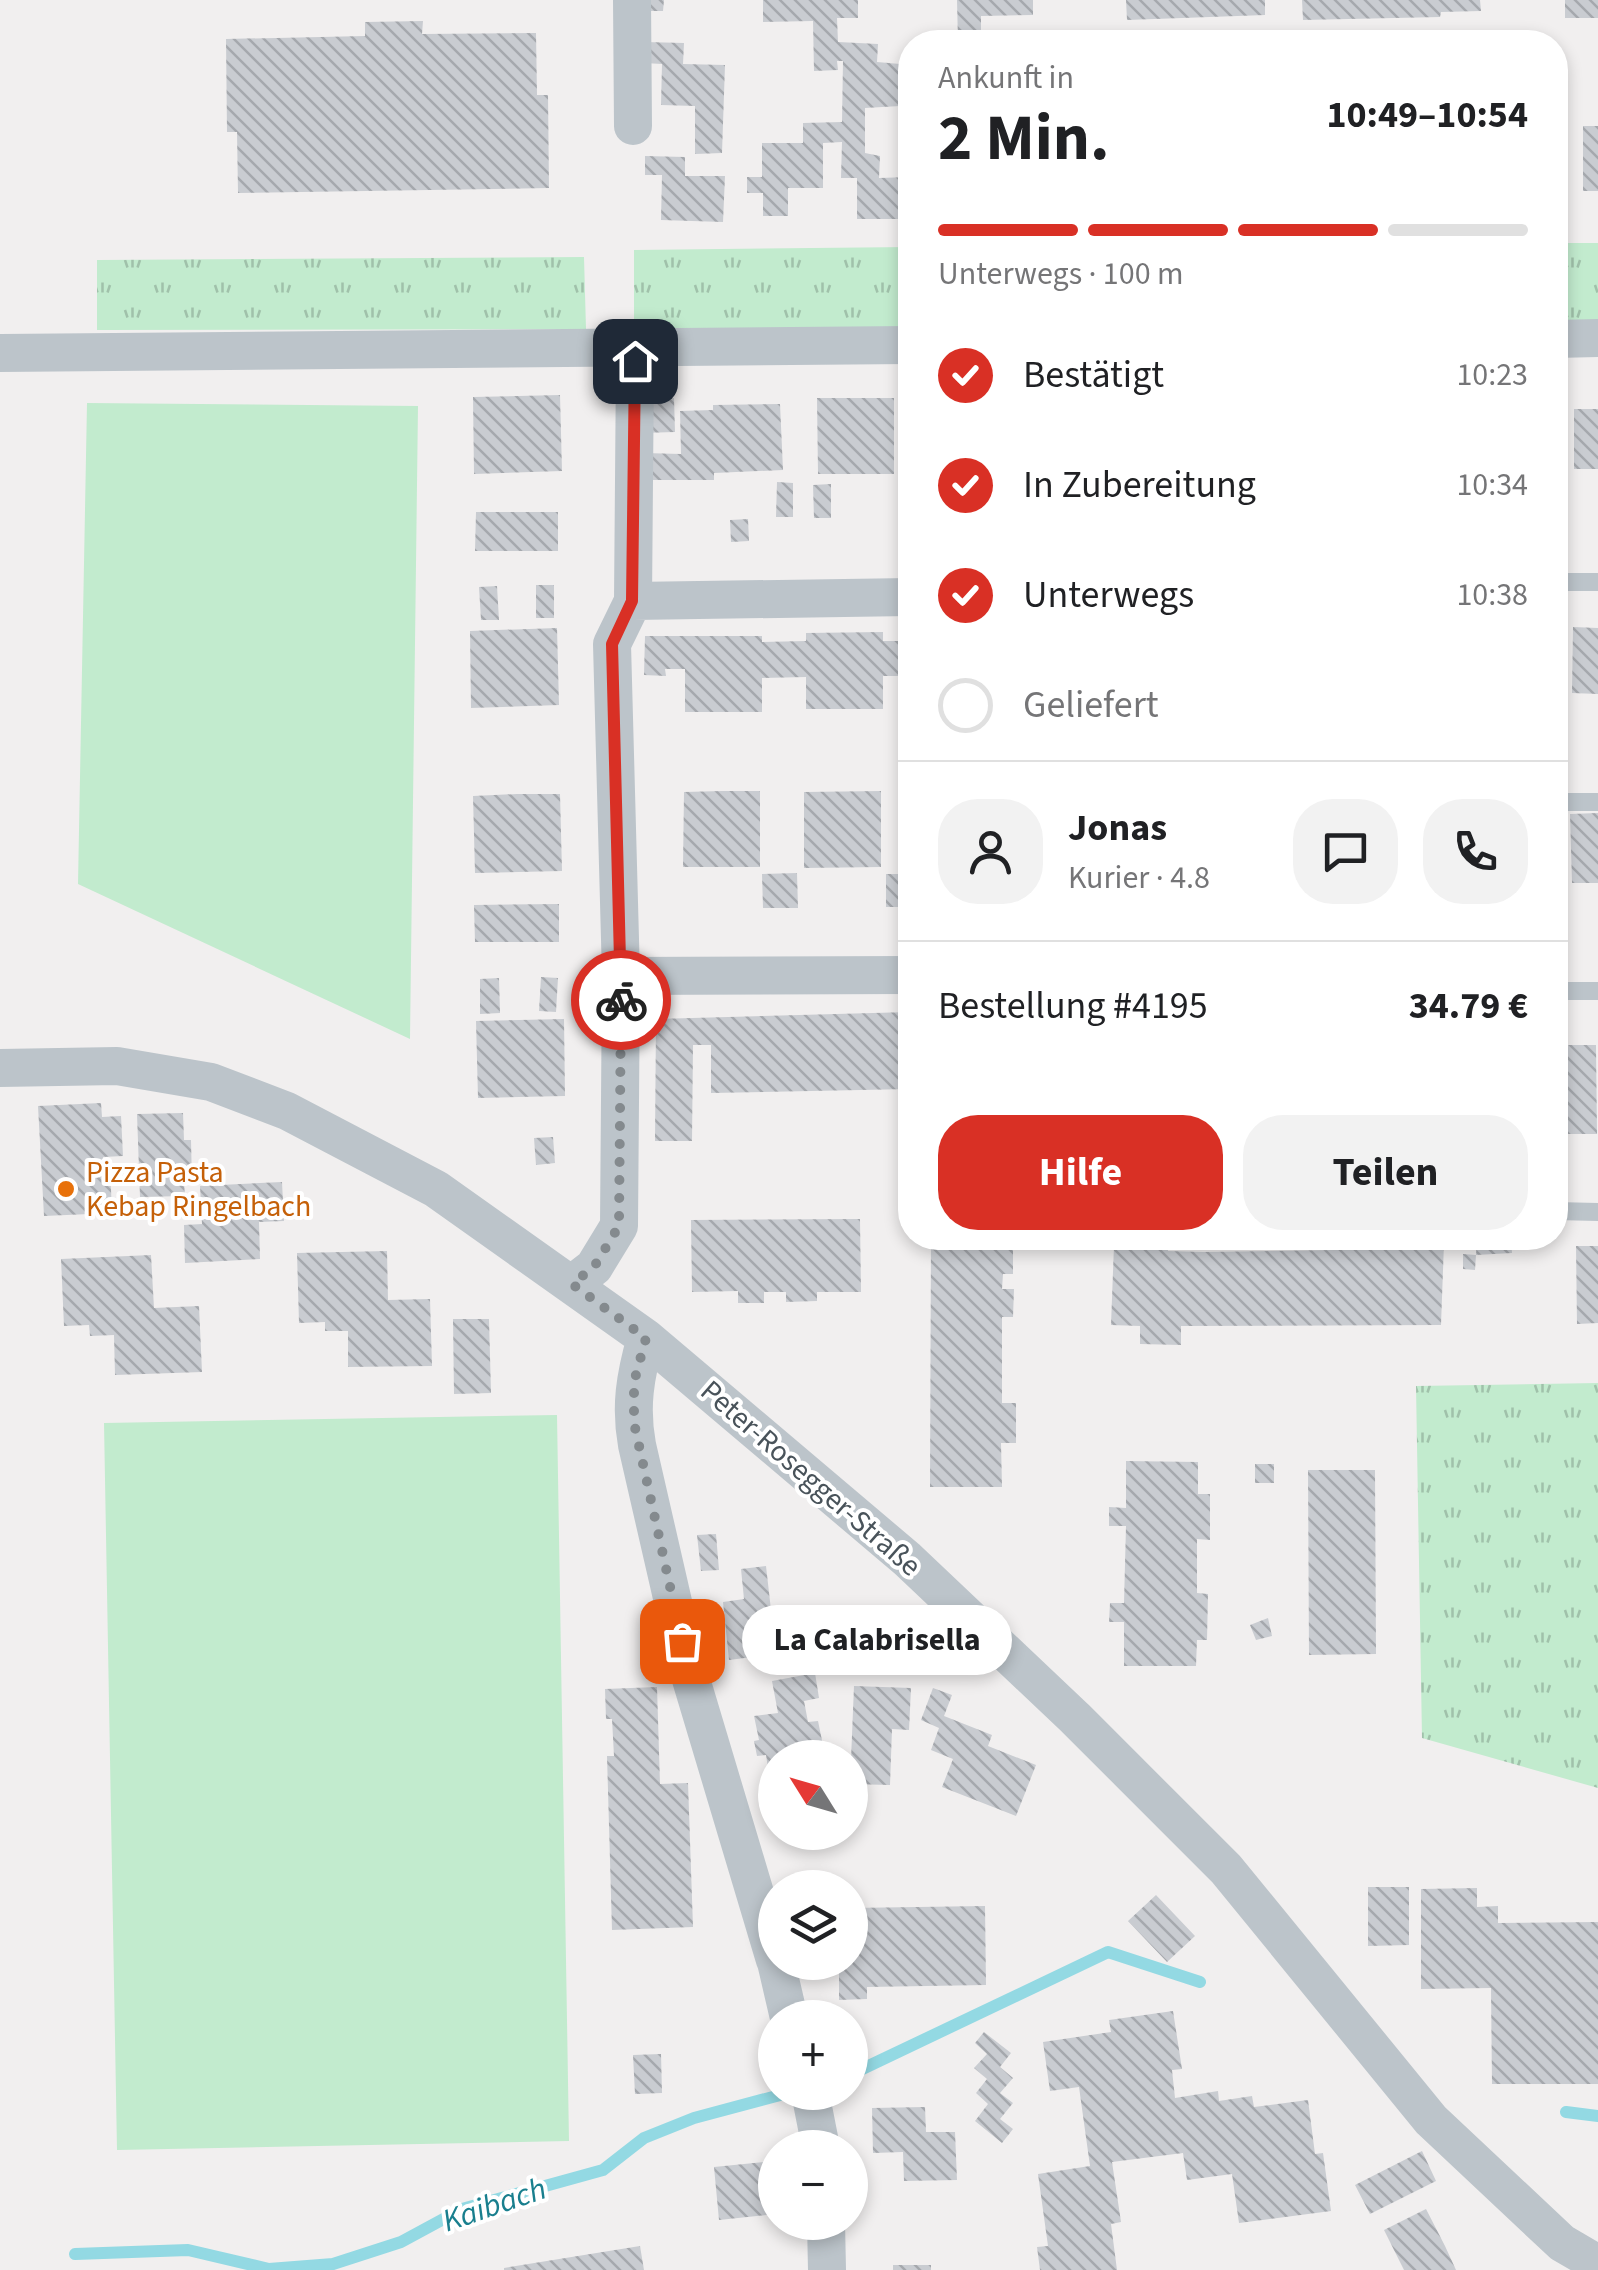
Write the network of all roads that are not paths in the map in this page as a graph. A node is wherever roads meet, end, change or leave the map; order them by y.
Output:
1 (632, 0) edge
2 (633, 126) dead end
3 (1598, 338) edge
4 (1568, 339) edge
5 (898, 345) edge
6 (0, 353) edge
7 (635, 361) dead end
8 (1568, 582) edge
9 (1598, 582) edge
10 (898, 597) edge
11 (632, 601) junction
12 (1568, 802) edge
13 (1598, 802) edge
14 (898, 974) edge
15 (622, 976) junction
16 (1568, 991) edge
17 (1598, 991) edge
18 (0, 1068) edge
19 (1568, 1211) edge
20 (1598, 1212) edge
21 (572, 1284) junction
22 (646, 1338) junction
23 (758, 1904) edge
24 (827, 2240) edge
25 (1598, 2264) edge
26 (828, 2270) edge

1 - 2 street
3 - 4 street
5 - 6 street
7 - 11 street
8 - 9 lane
10 - 11 street
11 - 15 street
12 - 13 lane
14 - 15 street
15 - 21 street
16 - 17 lane
18 - 21 street, Peter-Rosegger-Straße
19 - 20 lane
21 - 22 street, Peter-Rosegger-Straße
22 - 23 street
22 - 25 street, Peter-Rosegger-Straße
24 - 26 street

